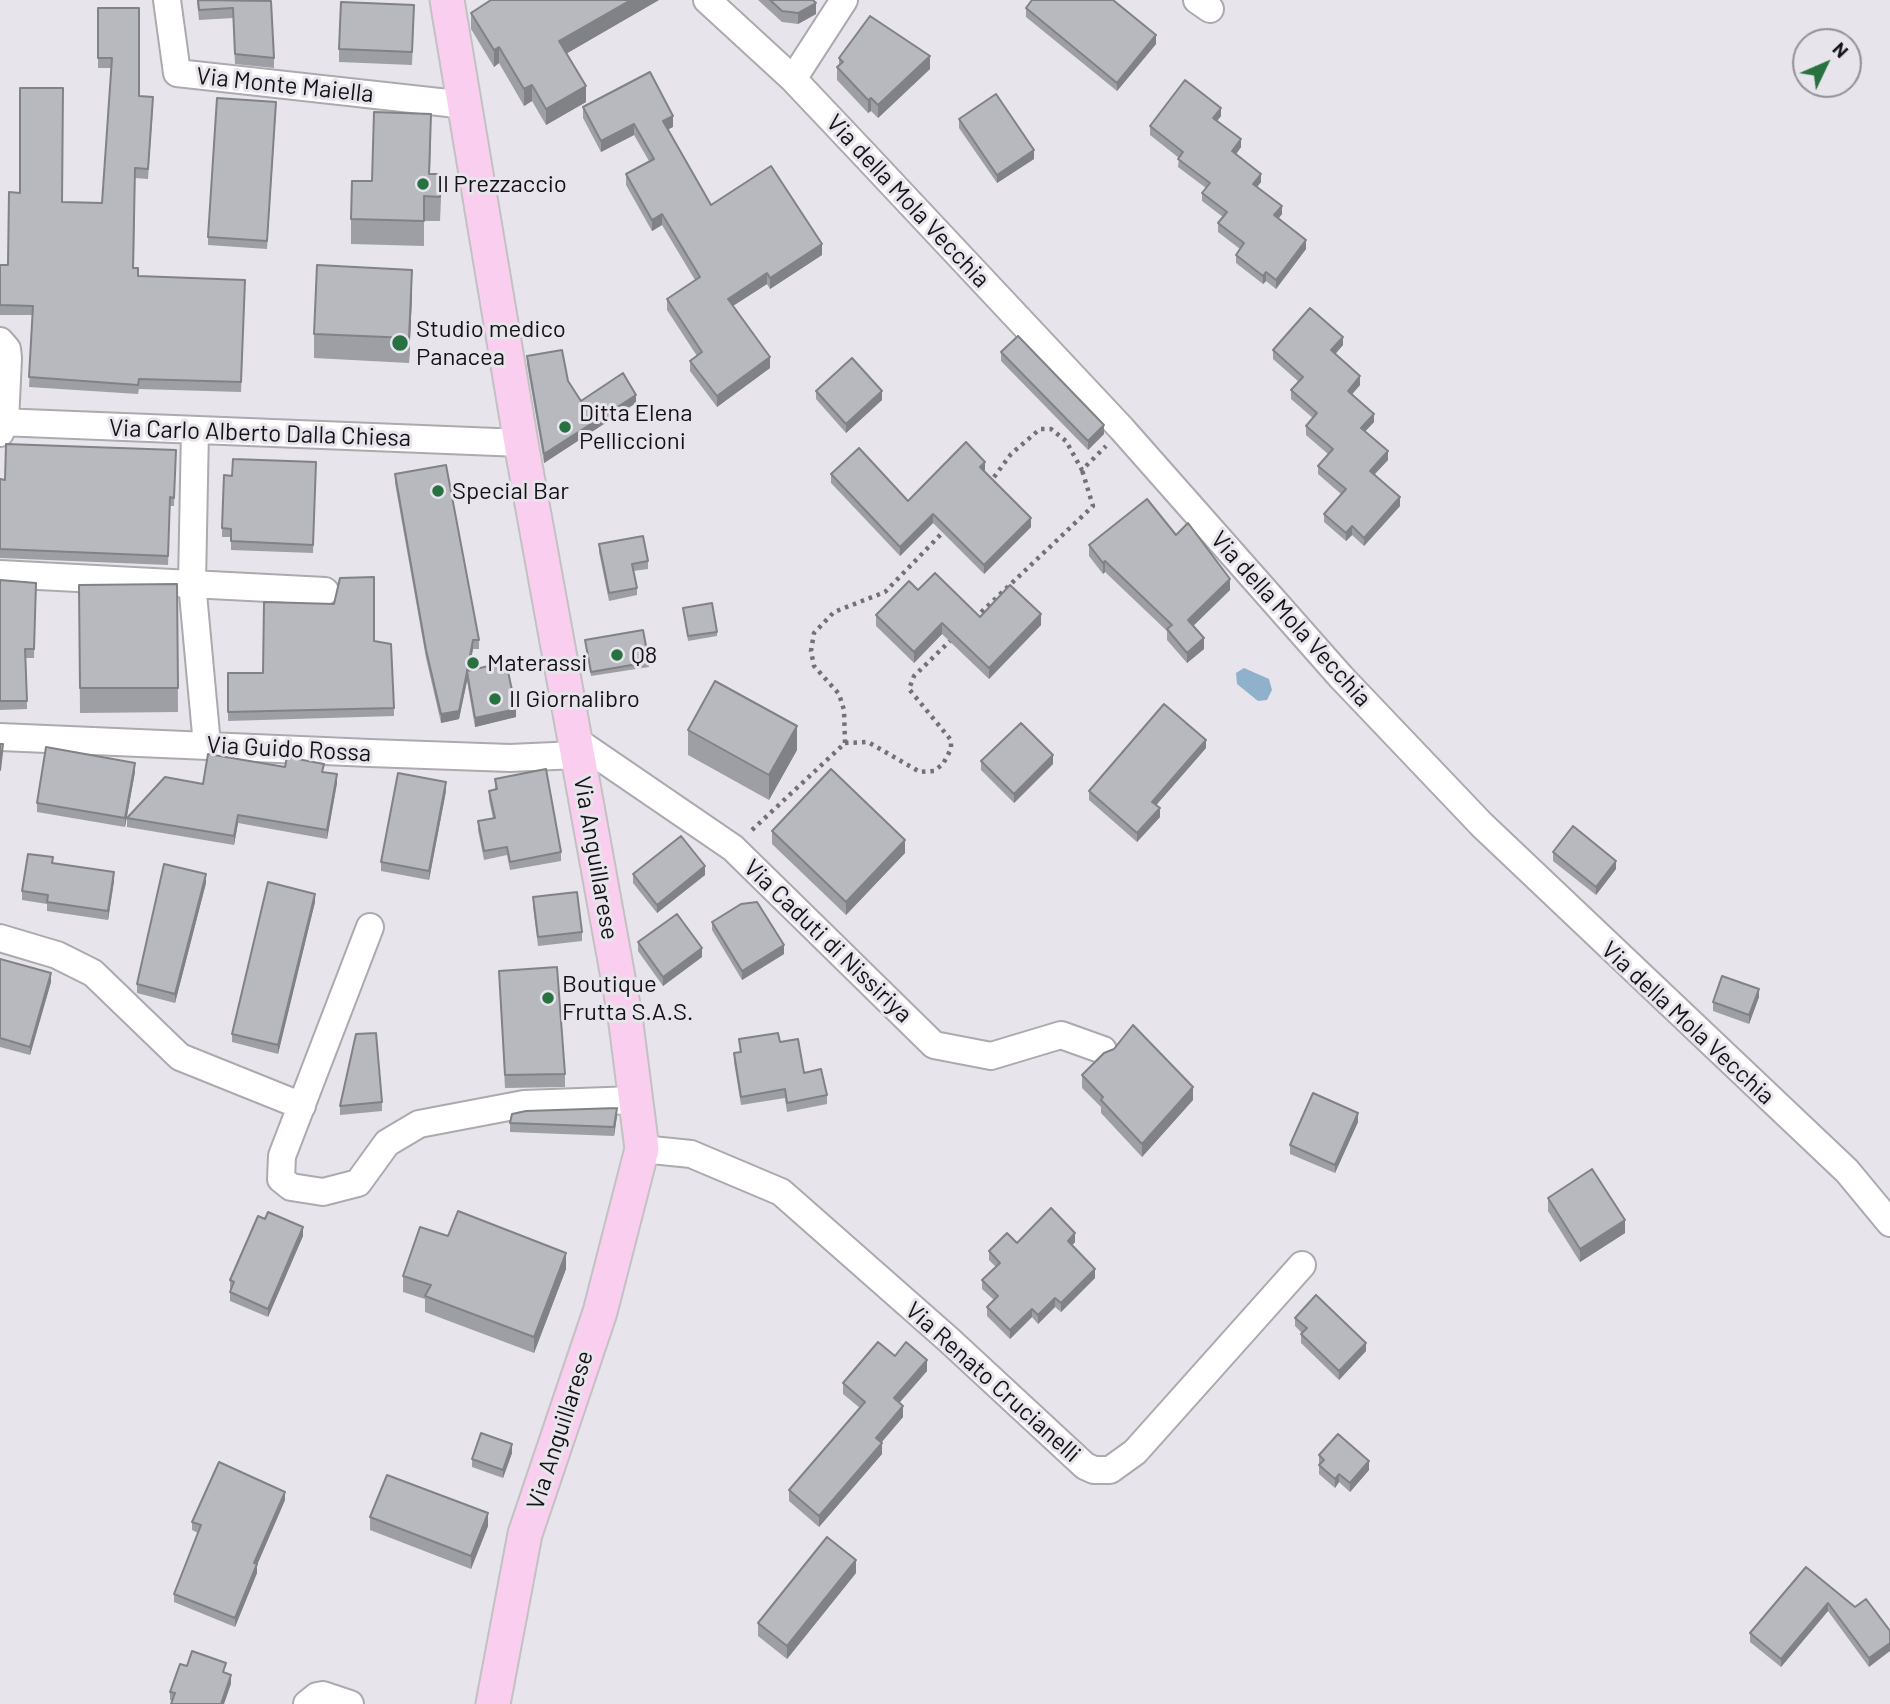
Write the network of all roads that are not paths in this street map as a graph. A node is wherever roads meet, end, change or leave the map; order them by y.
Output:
1 (167, 0) edge
2 (447, 0) edge
3 (707, 0) edge
4 (844, 0) edge
5 (793, 79) junction
6 (466, 105) junction
7 (0, 341) edge
8 (2, 425) edge
9 (195, 430) junction
10 (520, 443) junction
11 (0, 574) edge
12 (192, 583) junction
13 (325, 591) dead end
14 (0, 737) edge
15 (207, 745) junction
16 (576, 747) junction
17 (370, 927) dead end
18 (0, 938) edge
19 (1103, 1050) edge
20 (635, 1100) junction
21 (302, 1106) junction
22 (642, 1149) junction
23 (1890, 1223) edge
24 (1302, 1265) dead end
25 (307, 1704) edge
26 (350, 1704) edge
27 (493, 1704) edge

1 - 6 street, Via Monte Maiella
2 - 6 main road, Via Anguillarese
3 - 5 street, Via della Mola Vecchia
4 - 5 street
5 - 23 street, Via della Mola Vecchia
6 - 10 main road, Via Anguillarese
7 - 8 street
8 - 9 street, Via Carlo Alberto Dalla Chiesa
9 - 10 street, Via Carlo Alberto Dalla Chiesa
9 - 12 street
10 - 16 main road, Via Anguillarese
11 - 12 street
12 - 13 street
12 - 15 street
14 - 15 street, Via Guido Rossa
15 - 16 street, Via Guido Rossa
16 - 19 street, Via Caduti di Nissiriya
16 - 20 main road, Via Anguillarese
17 - 21 street
18 - 21 street
20 - 21 street
20 - 22 main road, Via Anguillarese
22 - 24 street, Via Renato Crucianelli
22 - 27 main road, Via Anguillarese
25 - 26 street

